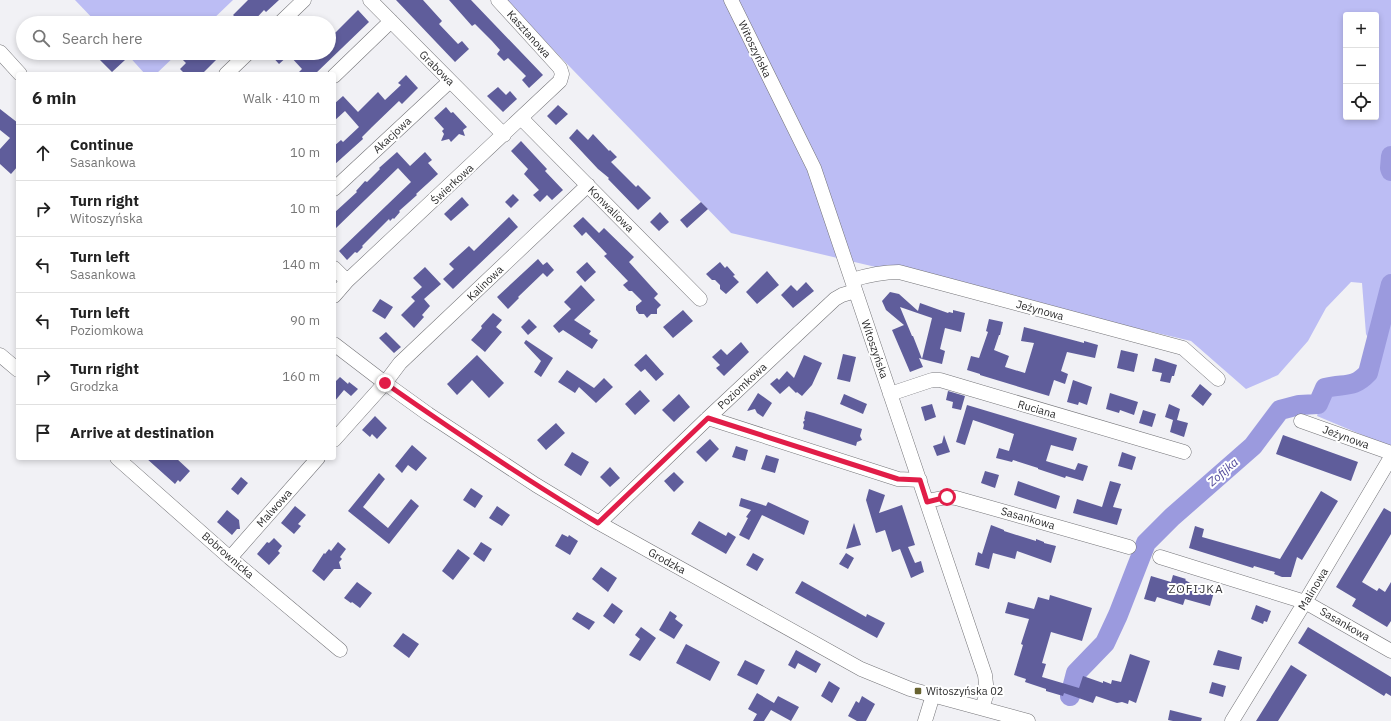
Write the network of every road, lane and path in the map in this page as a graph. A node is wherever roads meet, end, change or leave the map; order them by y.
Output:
1 (304, 0) edge
2 (370, 0) edge
3 (498, 0) edge
4 (730, 0) edge
5 (287, 16) edge
6 (391, 21) junction
7 (0, 52) edge
8 (241, 60) edge
9 (560, 68) joint
10 (18, 72) edge
11 (228, 72) edge
12 (336, 74) edge
13 (450, 81) junction
14 (521, 118) junction
15 (504, 135) junction
16 (588, 185) junction
17 (336, 187) edge
18 (336, 270) edge
19 (348, 281) junction
20 (854, 286) junction
21 (336, 294) edge
22 (700, 299) dead end
23 (336, 346) edge
24 (0, 354) edge
25 (16, 368) edge
26 (1218, 379) dead end
27 (385, 383) junction
28 (890, 394) junction
29 (708, 418) junction
30 (1301, 421) dead end
31 (336, 438) edge
32 (1184, 452) dead end
33 (1391, 453) edge
34 (1391, 457) edge
35 (119, 460) edge
36 (316, 460) edge
37 (920, 480) junction
38 (927, 502) junction
39 (598, 523) junction
40 (1129, 547) dead end
41 (1160, 557) dead end
42 (230, 558) junction
43 (1305, 602) junction
44 (340, 650) dead end
45 (1391, 651) edge
46 (933, 695) junction
47 (982, 708) junction
48 (925, 721) edge
49 (1025, 721) edge
50 (1232, 721) edge

1 - 5 street
2 - 6 street, Grabowa
3 - 9 street, Kasztanowa
4 - 20 street, Witoszyńska
6 - 12 street
6 - 13 street, Grabowa
7 - 10 street
8 - 11 street
9 - 14 street, Świerkowa
13 - 15 street, Grabowa
13 - 17 street, Akacjowa
14 - 15 street, Świerkowa
14 - 16 street, Konwaliowa
15 - 19 street, Świerkowa
16 - 22 street, Konwaliowa
16 - 27 street, Kalinowa
18 - 19 street
19 - 21 street, Świerkowa
20 - 26 street, Jeżynowa
20 - 28 street, Witoszyńska
20 - 29 street, Poziomkowa
23 - 27 street, Grodzka
24 - 25 street
27 - 31 street
27 - 39 street, Grodzka
28 - 32 street, Ruciana
28 - 37 street, Witoszyńska
29 - 37 street
29 - 39 street, Poziomkowa
30 - 33 street, Jeżynowa
34 - 43 street, Malinowa
35 - 42 street, Bobrownicka
36 - 42 street, Malwowa
37 - 38 street, Witoszyńska
38 - 40 street, Sasankowa
38 - 47 street, Witoszyńska
39 - 46 street, Grodzka
41 - 43 street, Sasankowa
42 - 44 street, Bobrownicka
43 - 45 street, Sasankowa
43 - 50 street, Malinowa
46 - 47 street, Grodzka
46 - 48 street
47 - 49 street, Grodzka

